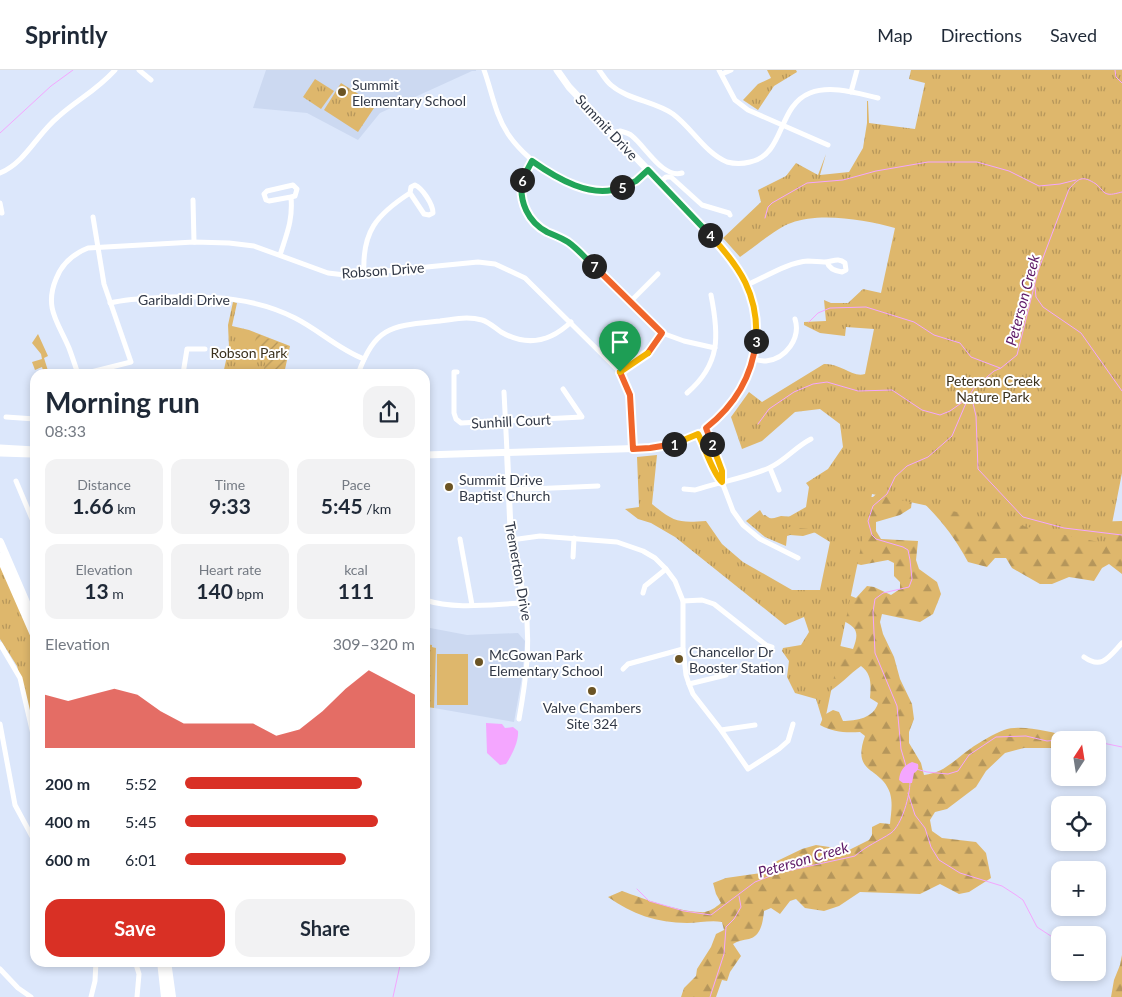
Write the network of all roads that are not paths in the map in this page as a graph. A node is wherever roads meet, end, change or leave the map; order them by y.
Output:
1 (115, 70) edge
2 (140, 70) edge
3 (484, 70) edge
4 (557, 70) edge
5 (599, 70) edge
6 (731, 70) edge
7 (857, 70) edge
8 (720, 72) edge
9 (151, 80) dead end
10 (851, 92) junction
11 (878, 98) dead end
12 (782, 126) junction
13 (614, 134) junction
14 (828, 145) dead end
15 (532, 161) junction
16 (648, 170) junction
17 (0, 173) edge
18 (682, 173) dead end
19 (660, 182) junction
20 (410, 193) junction
21 (291, 197) junction
22 (192, 200) dead end
23 (0, 203) edge
24 (2, 214) dead end
25 (730, 215) dead end
26 (93, 217) dead end
27 (194, 242) junction
28 (97, 246) junction
29 (280, 255) junction
30 (827, 262) dead end
31 (364, 273) junction
32 (658, 274) dead end
33 (747, 284) junction
34 (710, 295) dead end
35 (630, 302) junction
36 (110, 303) junction
37 (795, 319) dead end
38 (570, 322) junction
39 (662, 333) junction
40 (715, 348) junction
41 (205, 349) dead end
42 (364, 358) junction
43 (754, 359) junction
44 (76, 369) edge
45 (103, 369) edge
46 (184, 369) edge
47 (360, 369) edge
48 (457, 372) dead end
49 (620, 372) junction
50 (563, 389) dead end
51 (504, 392) dead end
52 (687, 393) dead end
53 (6, 417) dead end
54 (30, 419) edge
55 (506, 421) junction
56 (706, 428) junction
57 (698, 434) junction
58 (810, 440) dead end
59 (0, 448) edge
60 (633, 449) junction
61 (30, 450) edge
62 (0, 453) edge
63 (30, 454) edge
64 (507, 454) junction
65 (430, 455) edge
66 (430, 460) edge
67 (770, 468) junction
68 (16, 481) dead end
69 (722, 482) junction
70 (598, 486) dead end
71 (684, 489) dead end
72 (508, 490) junction
73 (779, 490) dead end
74 (30, 514) edge
75 (574, 538) junction
76 (460, 539) dead end
77 (511, 540) junction
78 (0, 542) edge
79 (0, 557) edge
80 (572, 558) dead end
81 (798, 558) dead end
82 (666, 569) junction
83 (642, 593) dead end
84 (683, 601) junction
85 (430, 602) edge
86 (525, 603) junction
87 (472, 605) junction
88 (30, 611) edge
89 (30, 626) edge
90 (1122, 643) edge
91 (0, 644) edge
92 (772, 647) dead end
93 (683, 649) junction
94 (1084, 657) dead end
95 (623, 669) dead end
96 (726, 676) dead end
97 (689, 684) junction
98 (519, 719) dead end
99 (30, 721) edge
100 (0, 724) edge
101 (793, 724) dead end
102 (755, 725) dead end
103 (721, 730) junction
104 (30, 833) edge
105 (96, 967) edge
106 (136, 967) edge
107 (162, 967) edge
108 (167, 967) edge
109 (0, 969) edge
110 (30, 997) edge
111 (91, 997) edge
112 (136, 997) edge
113 (165, 997) edge
114 (172, 997) edge

1 - 17 street
2 - 9 street
3 - 15 street
4 - 13 main road, Summit Drive
5 - 12 street
6 - 8 street
7 - 10 street
8 - 12 street
10 - 11 street
10 - 12 street
12 - 14 street
13 - 16 main road, Summit Drive
13 - 18 street
15 - 16 street
15 - 35 street
16 - 19 main road, Summit Drive
19 - 25 street
19 - 33 main road, Summit Drive
20 - 20 street
20 - 31 street
21 - 21 street
21 - 29 street
22 - 27 street
23 - 24 street
26 - 28 street
27 - 28 street, Robson Drive
27 - 29 street, Robson Drive
28 - 36 street
28 - 44 street, Robson Drive
29 - 31 street, Robson Drive
30 - 33 street
31 - 38 street, Robson Drive
32 - 35 street
33 - 43 main road, Summit Drive
34 - 40 street
35 - 39 street
36 - 42 street, Garibaldi Drive
36 - 45 street
37 - 43 street
38 - 42 street
38 - 49 street, Robson Drive
39 - 40 street
39 - 49 street
40 - 52 street
41 - 46 street
42 - 47 street
43 - 56 main road, Summit Drive
48 - 55 street, Sunhill Court
49 - 60 street, Robson Drive
50 - 55 street, Sunhill Court
51 - 55 street, Tremerton Drive
53 - 54 street
55 - 64 street, Tremerton Drive
56 - 57 main road, Summit Drive
56 - 69 street
57 - 60 main road, Summit Drive
57 - 69 street
58 - 67 street
59 - 61 main road
60 - 64 main road, Summit Drive
62 - 63 main road
64 - 65 main road, Summit Drive
64 - 66 main road, Summit Drive
64 - 72 street, Tremerton Drive
67 - 69 street
67 - 73 street
68 - 74 street
69 - 71 street
69 - 81 street
70 - 72 street
72 - 77 street, Tremerton Drive
75 - 77 street
75 - 80 street
75 - 82 street
76 - 87 street
77 - 86 street, Tremerton Drive
78 - 88 main road
79 - 89 main road
82 - 83 street
82 - 84 street
84 - 92 street
84 - 93 street
85 - 87 street
86 - 87 street
86 - 98 street, Tremerton Drive
90 - 94 street
91 - 99 street
93 - 95 street
93 - 97 street
96 - 97 street
97 - 103 street
100 - 104 street
101 - 103 street
102 - 103 street
105 - 111 street
106 - 112 street
107 - 113 main road
108 - 114 main road
109 - 110 street

